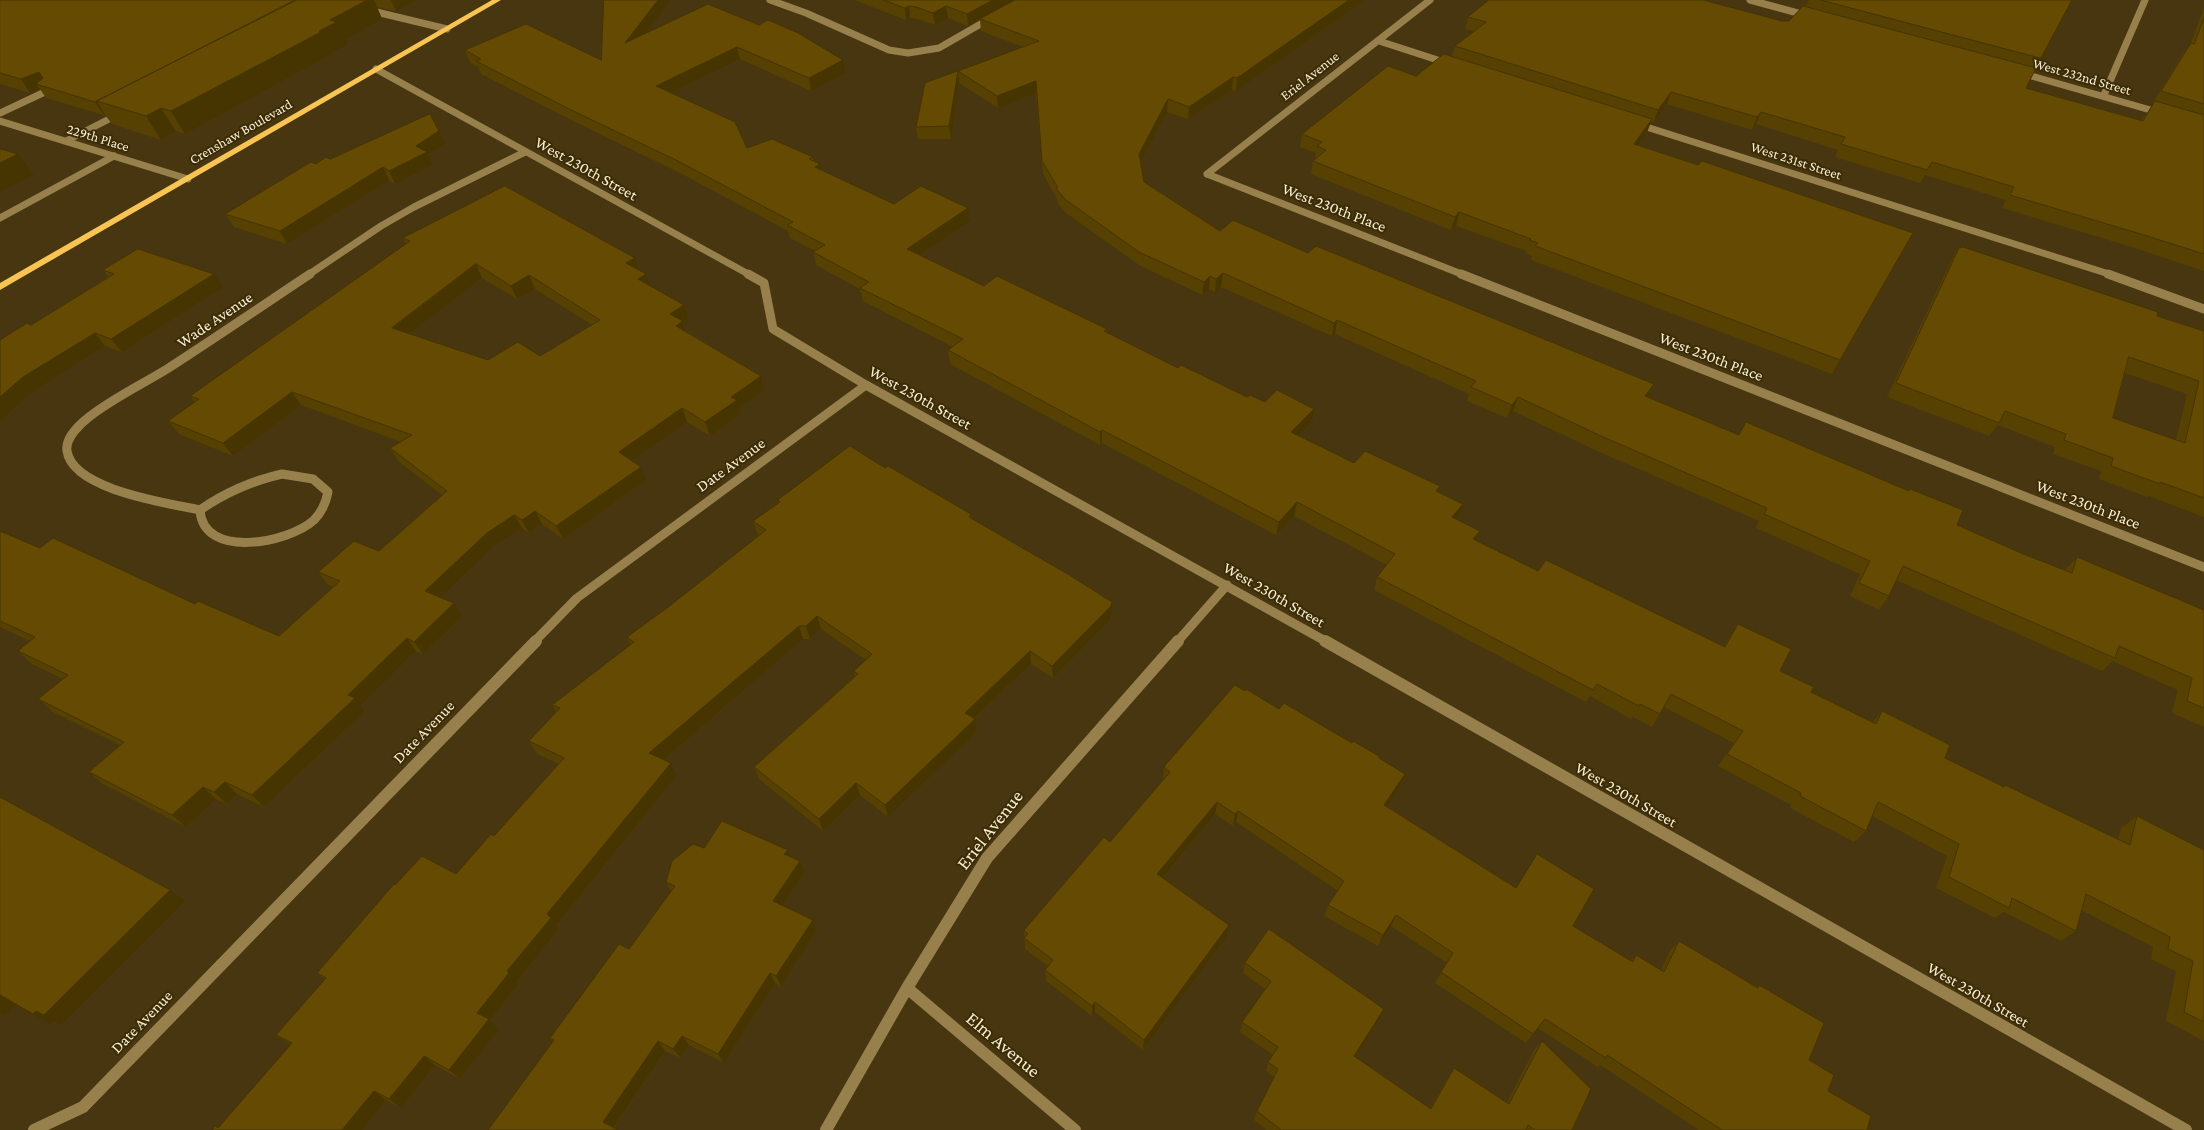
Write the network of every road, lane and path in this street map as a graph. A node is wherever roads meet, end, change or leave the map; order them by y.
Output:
1 (497, 0) edge
2 (770, 0) edge
3 (1430, 0) edge
4 (1750, 0) edge
5 (2145, 0) edge
6 (361, 8) dead end
7 (996, 16) edge
8 (1817, 18) edge
9 (447, 29) junction
10 (1379, 41) junction
11 (1455, 65) edge
12 (376, 69) junction
13 (2018, 72) edge
14 (47, 91) edge
15 (2104, 95) junction
16 (128, 109) edge
17 (0, 113) edge
18 (2168, 114) edge
19 (0, 121) edge
20 (1634, 122) edge
21 (66, 141) junction
22 (525, 152) junction
23 (114, 156) junction
24 (1207, 174) joint
25 (188, 179) junction
26 (0, 218) edge
27 (0, 287) edge
28 (2204, 309) edge
29 (866, 385) junction
30 (200, 510) junction
31 (2204, 567) edge
32 (1227, 585) junction
33 (907, 988) junction
34 (34, 1130) edge
35 (826, 1130) edge
36 (1075, 1130) edge
37 (2186, 1130) edge

1 - 9 main road, Crenshaw Boulevard
2 - 7 street
3 - 10 street, Eriel Avenue
4 - 8 street
5 - 15 street
6 - 9 street
9 - 12 main road, Crenshaw Boulevard
10 - 11 street
10 - 24 street, Eriel Avenue
12 - 22 street, West 230th Street
12 - 25 main road, Crenshaw Boulevard
13 - 15 street, West 232nd Street
14 - 17 street
15 - 18 street, West 232nd Street
16 - 21 street
19 - 21 street, 229th Place
20 - 28 street, West 231st Street
21 - 23 street, 229th Place
22 - 29 street, West 230th Street
22 - 30 street, Wade Avenue
23 - 25 street, 229th Place
23 - 26 street
24 - 31 street, West 230th Place
25 - 27 main road, Crenshaw Boulevard
29 - 32 street, West 230th Street
29 - 34 street, Date Avenue
30 - 30 street
32 - 33 street, Eriel Avenue
32 - 37 street, West 230th Street
33 - 35 street, Eriel Avenue
33 - 36 street, Elm Avenue

